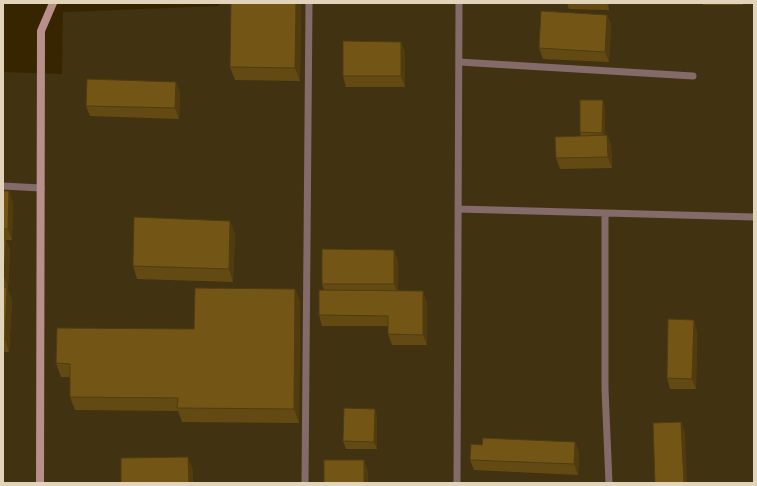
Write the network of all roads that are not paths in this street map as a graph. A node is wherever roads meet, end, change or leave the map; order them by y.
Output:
1 (53, 3) edge
2 (309, 3) edge
3 (459, 3) edge
4 (459, 62) junction
5 (693, 76) dead end
6 (3, 186) edge
7 (40, 188) junction
8 (458, 209) junction
9 (605, 213) junction
10 (754, 217) edge
11 (40, 483) edge
12 (305, 483) edge
13 (457, 483) edge
14 (609, 483) edge

1 - 7 street
2 - 12 lane
3 - 4 lane
4 - 5 lane
4 - 8 lane
6 - 7 lane
7 - 11 street
8 - 9 lane
8 - 13 lane
9 - 10 lane
9 - 14 lane

